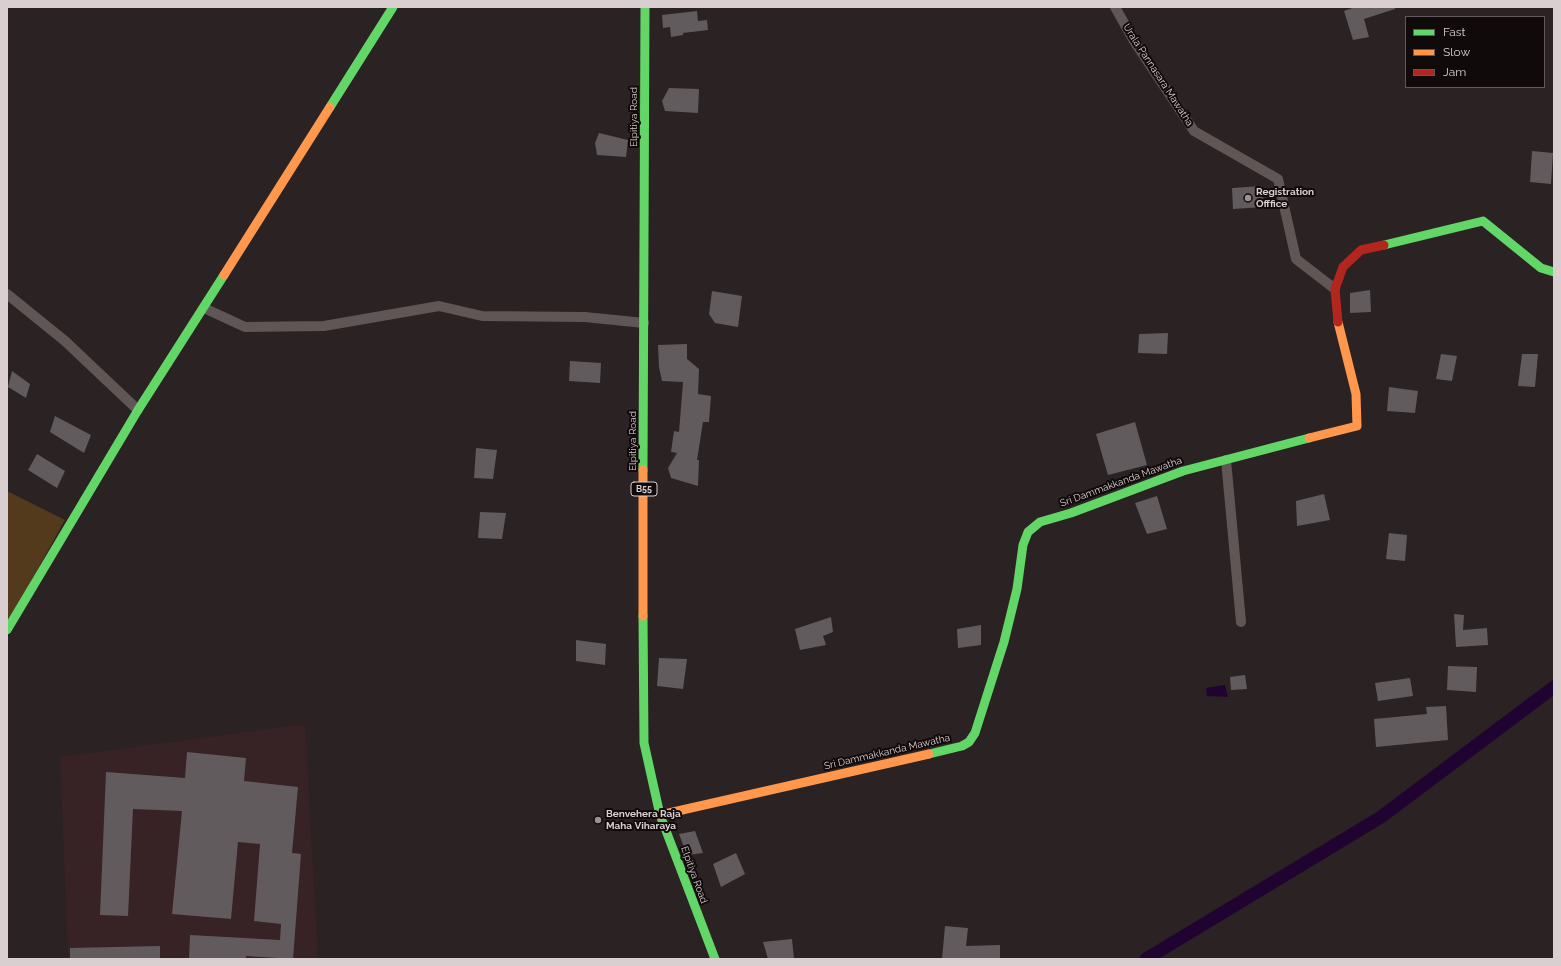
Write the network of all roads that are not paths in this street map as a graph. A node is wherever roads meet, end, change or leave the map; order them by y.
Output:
1 (393, 7) edge
2 (645, 7) edge
3 (1115, 7) edge
4 (1554, 272) edge
5 (1335, 290) junction
6 (7, 294) edge
7 (204, 308) junction
8 (644, 323) junction
9 (138, 410) junction
10 (1226, 460) junction
11 (1241, 622) dead end
12 (7, 630) edge
13 (660, 814) junction
14 (715, 959) edge

1 - 7 street
2 - 8 street, Elpitiya Road / B55
3 - 5 street, Urala Pannasara Mawatha
4 - 5 street, Sri Dammakkanda Mawatha
5 - 10 street, Sri Dammakkanda Mawatha
6 - 9 street
7 - 8 street
7 - 9 street
8 - 13 street, Elpitiya Road / B55
9 - 12 street
10 - 11 street
10 - 13 street, Sri Dammakkanda Mawatha
13 - 14 street, Elpitiya Road / B55

